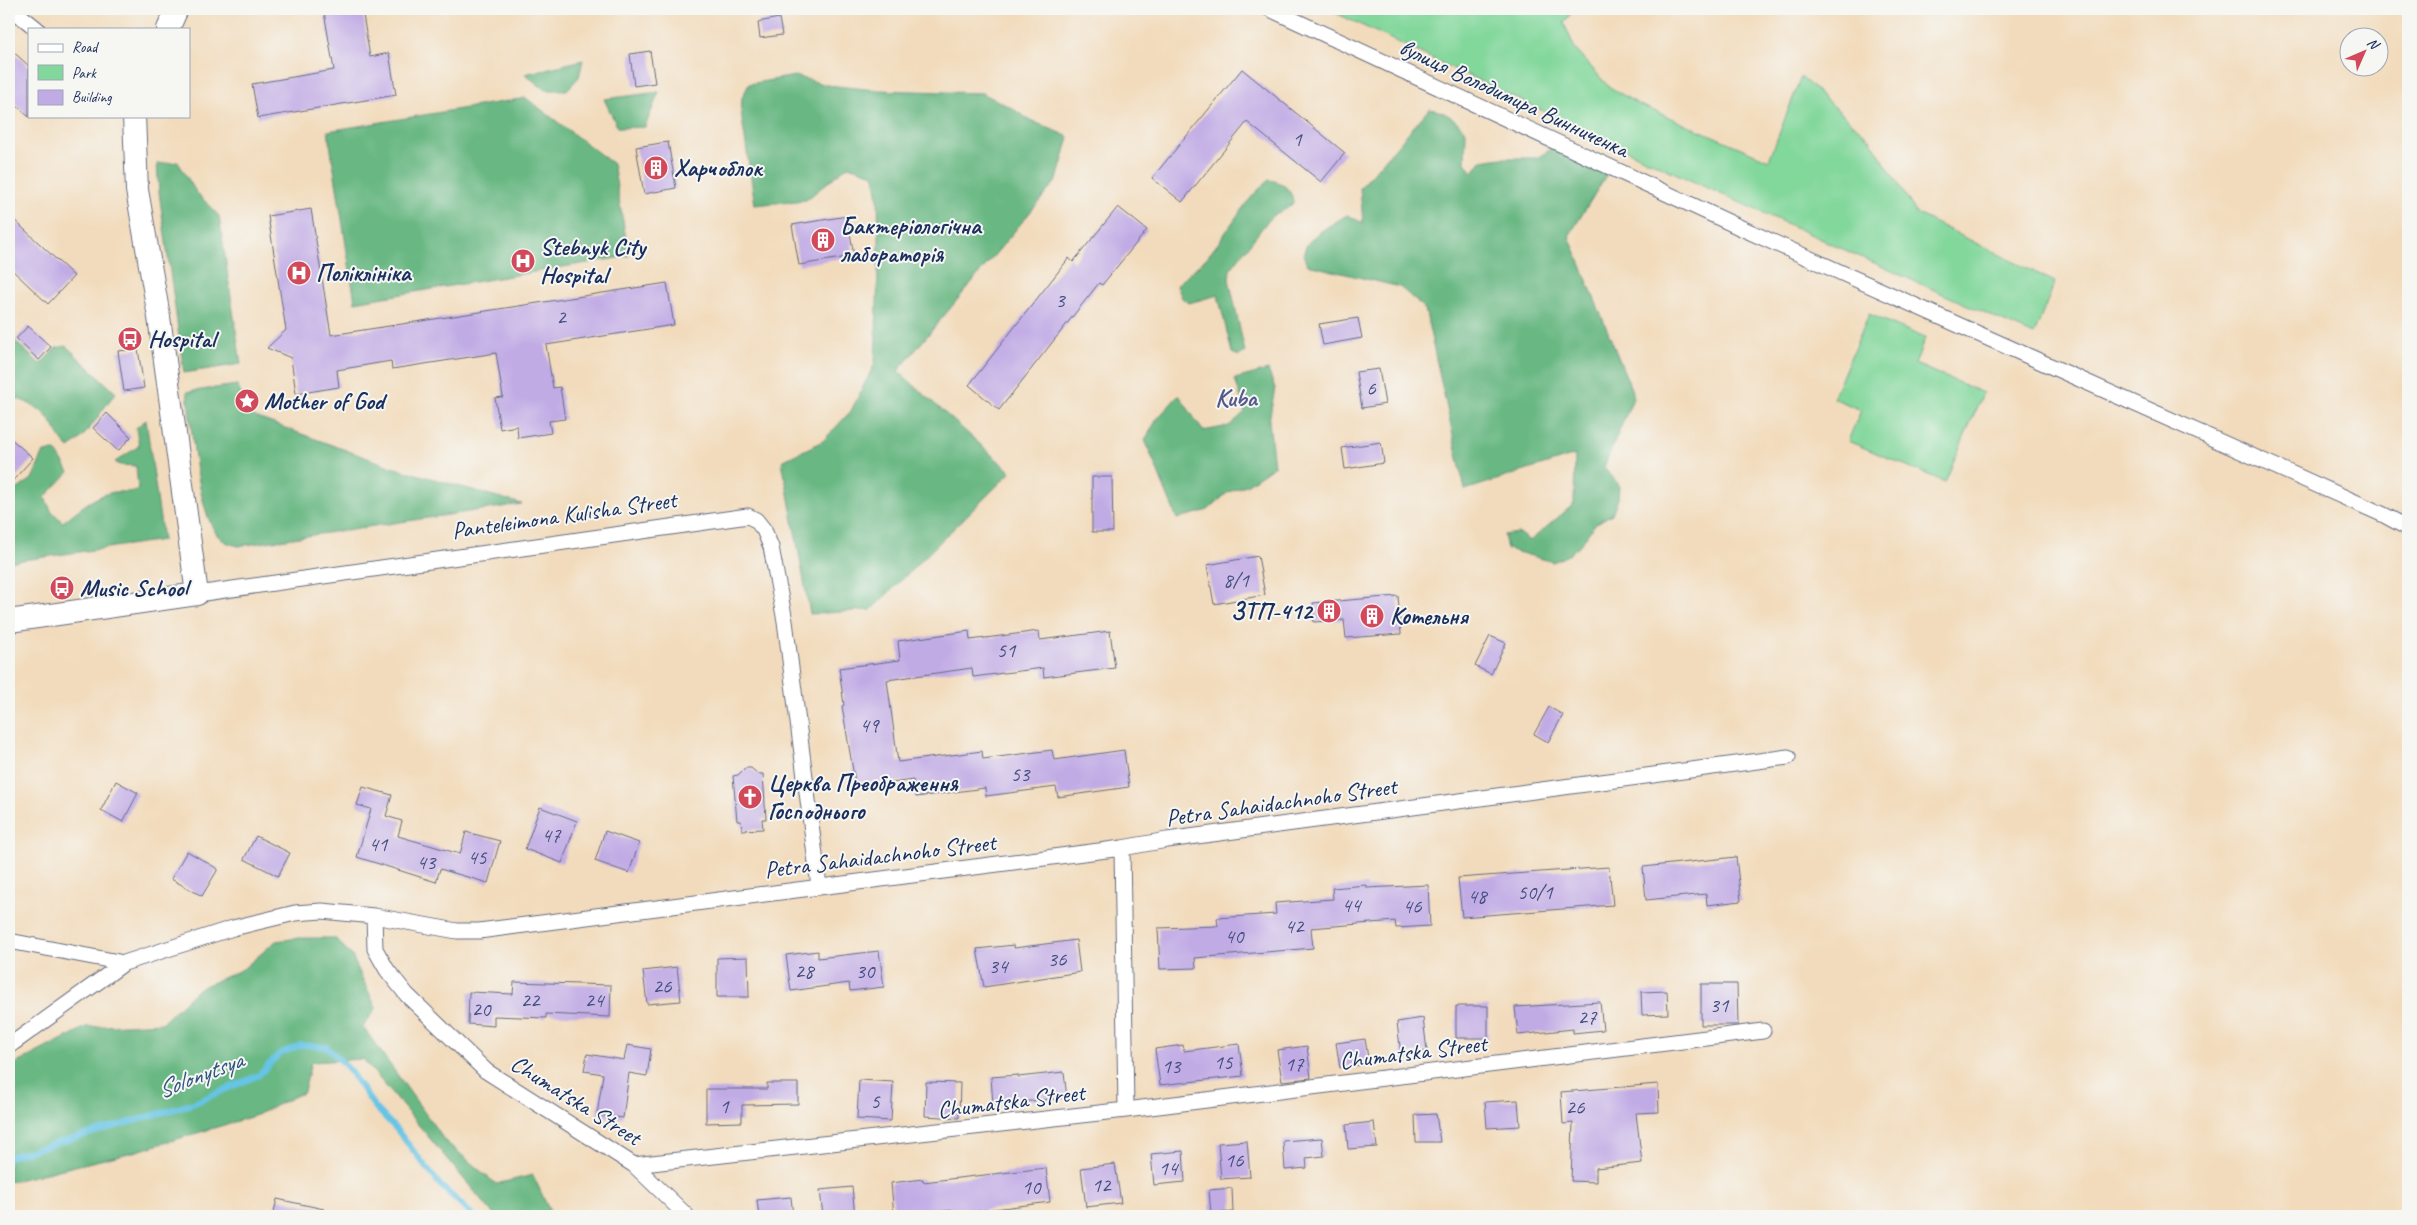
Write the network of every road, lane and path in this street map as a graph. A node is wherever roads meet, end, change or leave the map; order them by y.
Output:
1 (12, 9) edge
2 (177, 9) edge
3 (1270, 9) edge
4 (36, 28) edge
5 (168, 28) edge
6 (134, 118) edge
7 (2408, 528) edge
8 (197, 594) junction
9 (9, 621) edge
10 (1788, 758) dead end
11 (1122, 848) junction
12 (819, 886) junction
13 (374, 916) junction
14 (9, 941) edge
15 (124, 963) junction
16 (1763, 1032) dead end
17 (9, 1046) edge
18 (1126, 1110) junction
19 (634, 1165) junction
20 (687, 1216) edge

1 - 4 street
2 - 5 street
3 - 7 street, вулиця Володимира Винниченка
6 - 8 street
8 - 9 street, Panteleimona Kulisha Street
8 - 12 street, Panteleimona Kulisha Street
10 - 11 street, Petra Sahaidachnoho Street
11 - 12 street, Petra Sahaidachnoho Street
11 - 18 street
12 - 13 street, Petra Sahaidachnoho Street
13 - 15 street, Petra Sahaidachnoho Street
13 - 19 street, Chumatska Street
14 - 15 street
15 - 17 street, Petra Sahaidachnoho Street
16 - 18 street, Chumatska Street
18 - 19 street, Chumatska Street
19 - 20 street

